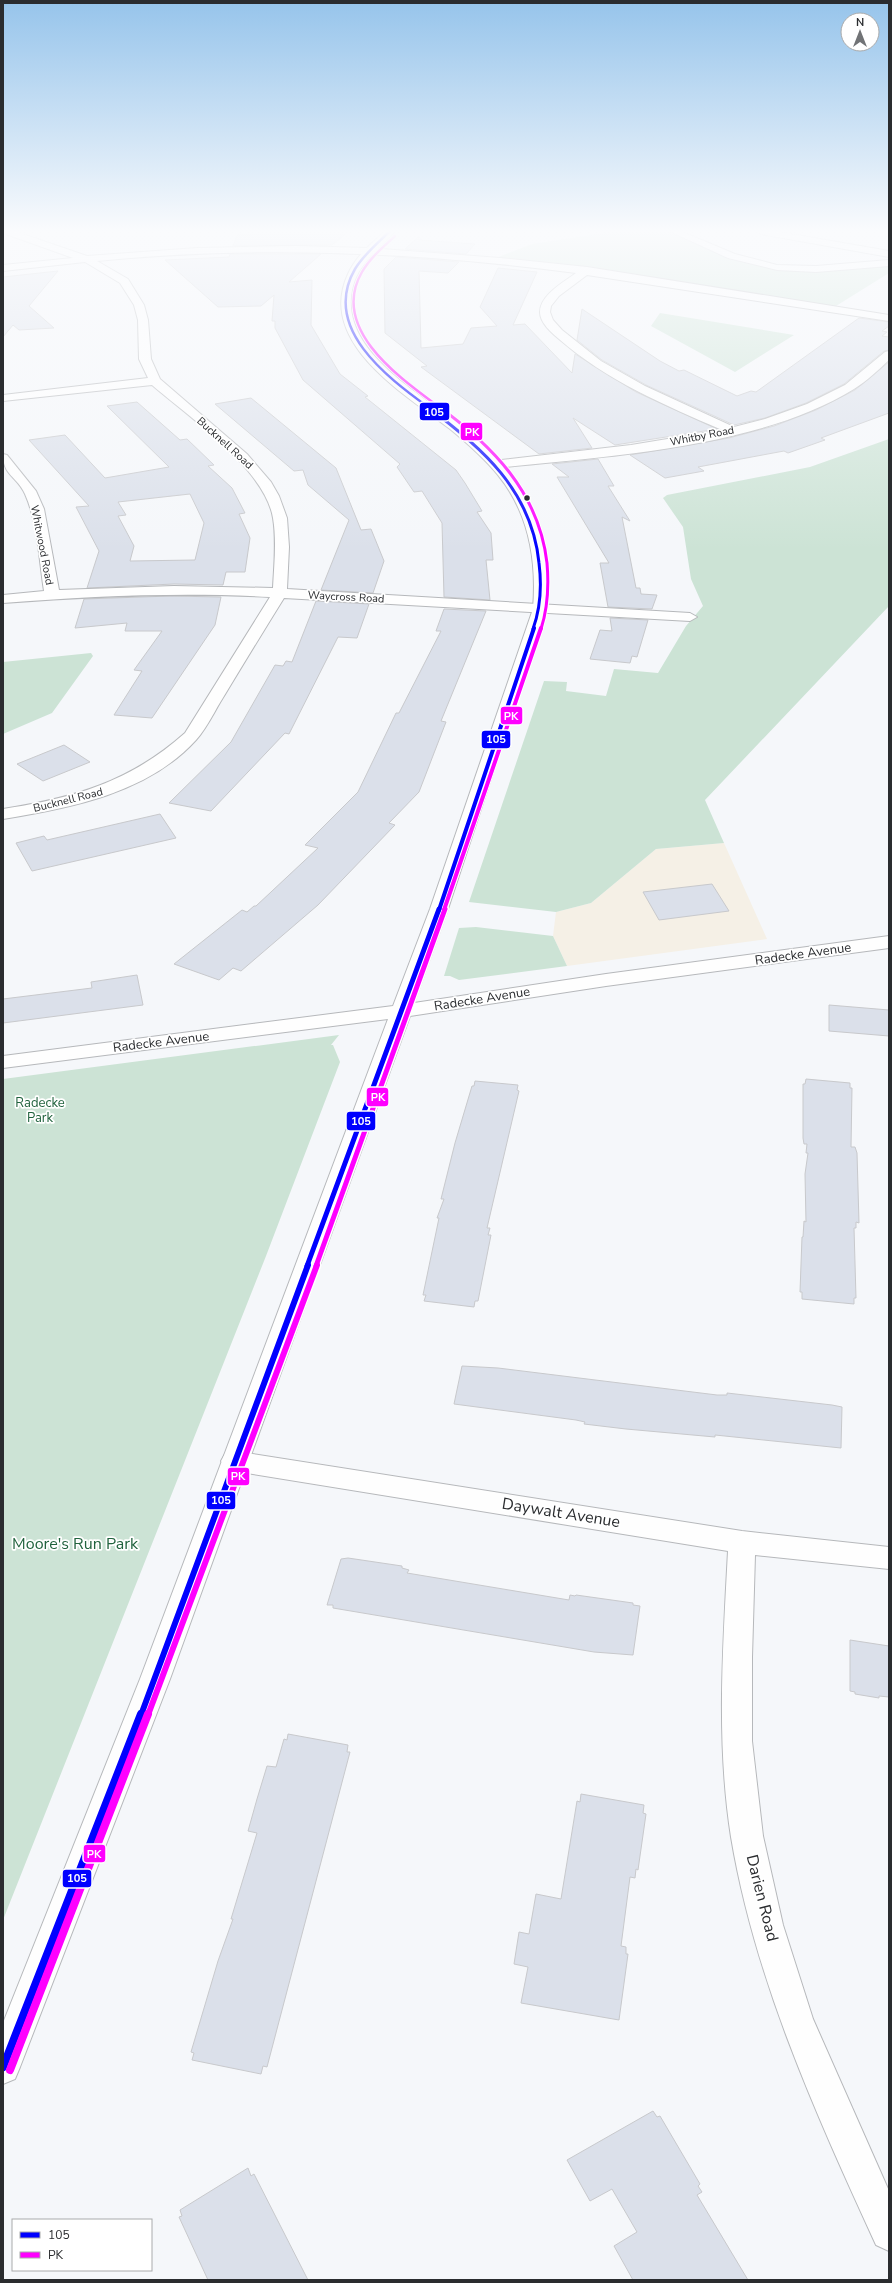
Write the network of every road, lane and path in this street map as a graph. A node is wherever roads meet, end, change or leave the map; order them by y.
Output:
1 (144, 338) edge
2 (355, 338) edge
3 (564, 338) edge
4 (889, 354) edge
5 (155, 381) junction
6 (3, 398) edge
7 (732, 430) junction
8 (3, 458) edge
9 (497, 464) junction
10 (280, 593) junction
11 (52, 594) junction
12 (3, 599) edge
13 (540, 609) junction
14 (690, 617) dead end
15 (3, 814) edge
16 (889, 942) edge
17 (400, 1011) junction
18 (3, 1062) edge
19 (234, 1461) junction
20 (742, 1542) junction
21 (889, 1558) edge
22 (3, 2067) edge
23 (889, 2232) edge

1 - 5 street, Bucknell Road
2 - 9 street
3 - 7 street
4 - 7 street, Whitby Road
5 - 6 street
5 - 10 street, Bucknell Road
7 - 9 street, Whitby Road
8 - 11 street, Whitwood Road
9 - 13 street
10 - 11 street, Waycross Road
10 - 13 street, Waycross Road
10 - 15 street, Bucknell Road
11 - 12 street, Waycross Road
13 - 14 street, Waycross Road
13 - 17 street
16 - 17 street, Radecke Avenue
17 - 18 street, Radecke Avenue
17 - 19 street
19 - 20 street, Daywalt Avenue
19 - 22 street
20 - 21 street, Daywalt Avenue
20 - 23 street, Darien Road

